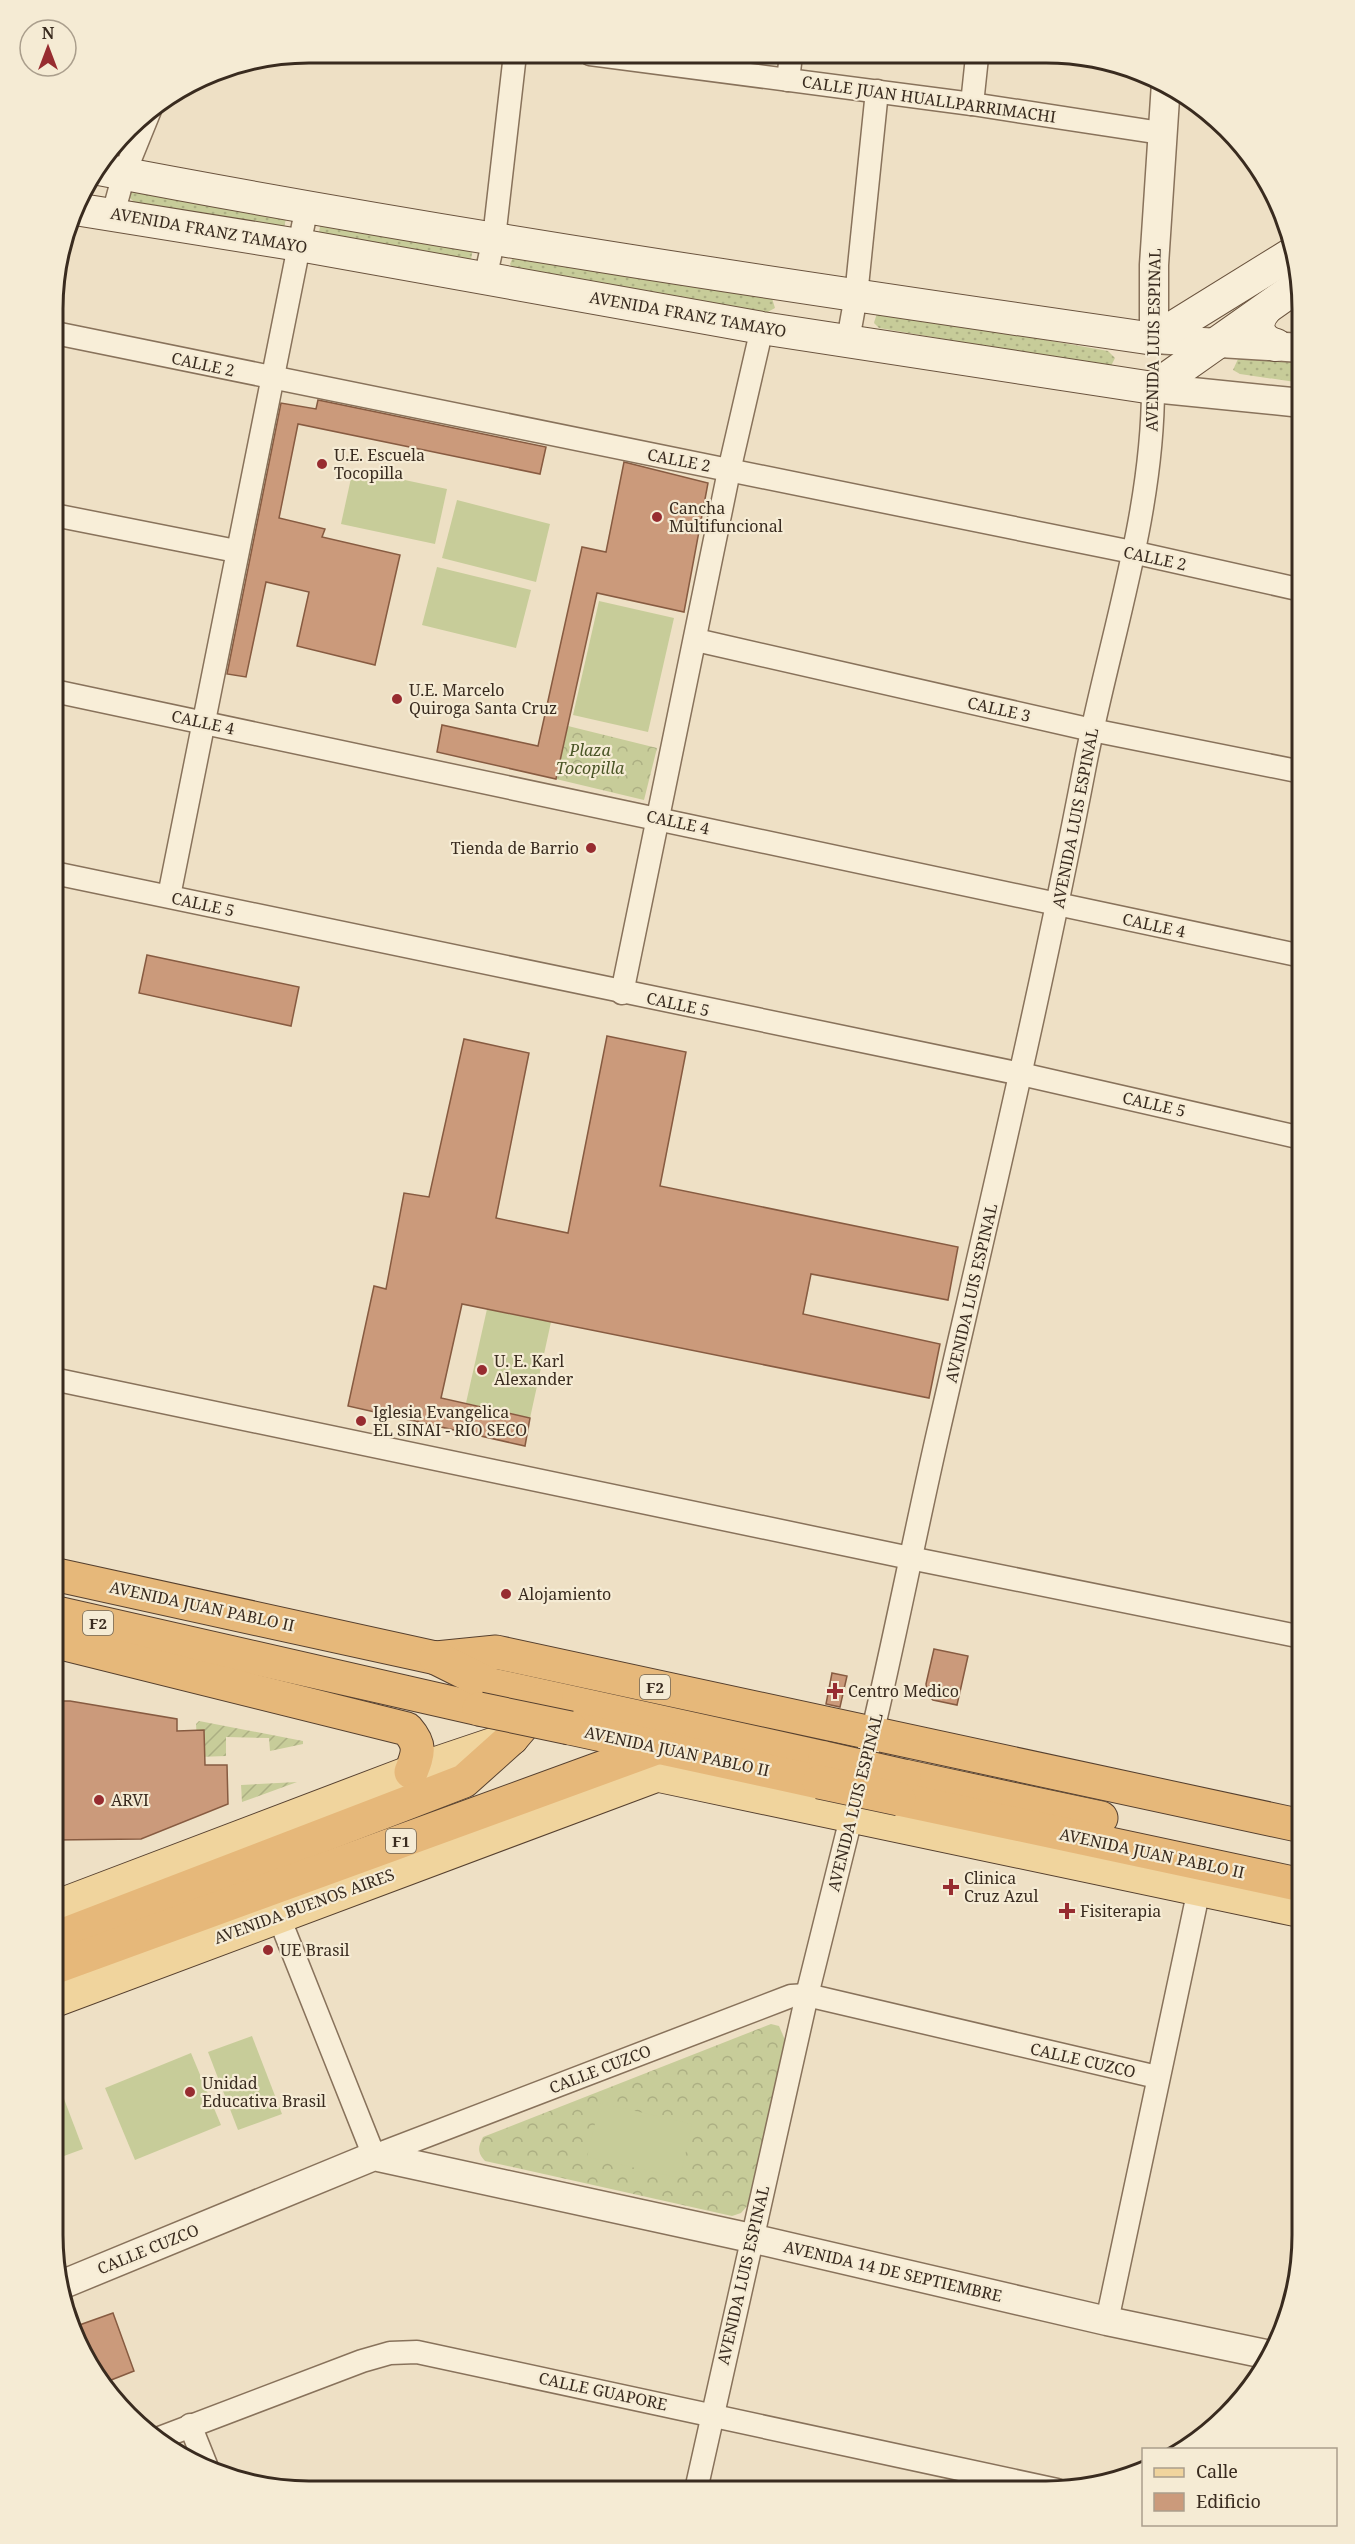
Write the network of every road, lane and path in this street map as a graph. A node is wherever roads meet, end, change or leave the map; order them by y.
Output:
1 (514, 63) edge
2 (659, 63) edge
3 (790, 63) edge
4 (977, 63) edge
5 (788, 80) junction
6 (877, 91) junction
7 (1165, 94) edge
8 (972, 104) junction
9 (1161, 133) junction
10 (133, 138) edge
11 (111, 172) edge
12 (307, 206) junction
13 (84, 209) edge
14 (112, 214) junction
15 (494, 238) junction
16 (299, 245) junction
17 (1286, 257) edge
18 (485, 279) junction
19 (1291, 291) edge
20 (856, 296) junction
21 (1265, 310) junction
22 (762, 328) junction
23 (63, 335) edge
24 (1154, 339) junction
25 (848, 340) junction
26 (1217, 343) junction
27 (1289, 347) edge
28 (271, 377) junction
29 (1153, 388) junction
30 (1292, 402) edge
31 (729, 471) junction
32 (63, 517) edge
33 (236, 551) junction
34 (1132, 552) junction
35 (1292, 588) edge
36 (696, 640) junction
37 (63, 693) edge
38 (204, 722) junction
39 (1092, 730) junction
40 (1292, 770) edge
41 (658, 818) junction
42 (63, 875) edge
43 (169, 896) junction
44 (1058, 904) junction
45 (1292, 954) edge
46 (622, 993) junction
47 (1021, 1074) junction
48 (1292, 1136) edge
49 (63, 1381) edge
50 (909, 1558) junction
51 (63, 1576) edge
52 (63, 1614) edge
53 (1292, 1635) edge
54 (63, 1643) edge
55 (436, 1658) junction
56 (546, 1698) junction
57 (872, 1734) junction
58 (512, 1738) junction
59 (658, 1761) junction
60 (822, 1770) junction
61 (411, 1772) junction
62 (902, 1787) junction
63 (851, 1816) junction
64 (1292, 1824) edge
65 (1292, 1860) edge
66 (1292, 1883) edge
67 (1199, 1889) junction
68 (63, 1904) edge
69 (1292, 1909) edge
70 (278, 1915) junction
71 (63, 1936) edge
72 (63, 1965) edge
73 (807, 1995) junction
74 (63, 1997) edge
75 (1157, 2077) junction
76 (375, 2156) junction
77 (751, 2238) junction
78 (68, 2282) edge
79 (1107, 2321) junction
80 (1262, 2353) edge
81 (711, 2414) junction
82 (190, 2426) junction
83 (166, 2435) edge
84 (203, 2457) edge
85 (698, 2481) edge
86 (1016, 2481) edge

1 - 15 street
2 - 5 street, CALLE JUAN HUALLPARRIMACHI
3 - 5 street
4 - 8 street
5 - 6 street, CALLE JUAN HUALLPARRIMACHI
6 - 8 street, CALLE JUAN HUALLPARRIMACHI
6 - 20 street
7 - 9 street, AVENIDA LUIS ESPINAL
8 - 9 street, CALLE JUAN HUALLPARRIMACHI
9 - 24 street, AVENIDA LUIS ESPINAL
10 - 11 street
11 - 12 main road
11 - 14 street
12 - 15 main road
12 - 16 street
13 - 14 main road, AVENIDA FRANZ TAMAYO
14 - 16 main road, AVENIDA FRANZ TAMAYO
15 - 18 street
15 - 20 main road
16 - 18 main road, AVENIDA FRANZ TAMAYO
16 - 28 street
17 - 24 main road
18 - 22 main road, AVENIDA FRANZ TAMAYO
19 - 21 main road
20 - 24 main road
20 - 25 street
21 - 26 main road
21 - 27 main road
22 - 25 main road, AVENIDA FRANZ TAMAYO
22 - 31 street
23 - 28 street, CALLE 2
24 - 26 street
24 - 29 main road, AVENIDA LUIS ESPINAL
25 - 29 main road, AVENIDA FRANZ TAMAYO
26 - 27 street
26 - 29 main road
28 - 31 street, CALLE 2
28 - 33 street
29 - 30 street, AVENIDA FRANZ TAMAYO
29 - 34 street, AVENIDA LUIS ESPINAL
31 - 34 street, CALLE 2
31 - 36 street
32 - 33 street
33 - 38 street
34 - 35 street, CALLE 2
34 - 39 street, AVENIDA LUIS ESPINAL
36 - 39 street, CALLE 3
36 - 41 street
37 - 38 street, CALLE 4
38 - 41 street, CALLE 4
38 - 43 street
39 - 40 street, CALLE 3
39 - 44 street, AVENIDA LUIS ESPINAL
41 - 44 street, CALLE 4
41 - 46 street
42 - 43 street, CALLE 5
43 - 46 street, CALLE 5
44 - 45 street, CALLE 4
44 - 47 street, AVENIDA LUIS ESPINAL
46 - 47 street, CALLE 5
47 - 48 street, CALLE 5
47 - 50 street, AVENIDA LUIS ESPINAL
49 - 50 street
50 - 53 street
50 - 57 street, AVENIDA LUIS ESPINAL
51 - 55 highway, AVENIDA JUAN PABLO II / F2
52 - 59 highway, AVENIDA JUAN PABLO II / F2, bridge
54 - 61 highway
55 - 56 highway, F2
55 - 57 highway, AVENIDA JUAN PABLO II / F2
56 - 58 highway, F1
56 - 60 highway, F2
57 - 63 street, AVENIDA LUIS ESPINAL
57 - 64 highway, AVENIDA JUAN PABLO II / F2
58 - 61 main road
58 - 71 highway, F1
59 - 60 highway, AVENIDA JUAN PABLO II / F2
59 - 63 main road, AVENIDA JUAN PABLO II
59 - 70 main road, AVENIDA BUENOS AIRES
59 - 72 highway, AVENIDA BUENOS AIRES / F1
60 - 62 highway, AVENIDA JUAN PABLO II / F2, bridge
61 - 68 main road
62 - 65 highway, F2
62 - 66 highway, AVENIDA JUAN PABLO II / F2
63 - 67 main road, AVENIDA JUAN PABLO II
63 - 73 street, AVENIDA LUIS ESPINAL
67 - 69 main road, AVENIDA JUAN PABLO II
67 - 75 street
70 - 74 main road, AVENIDA BUENOS AIRES
70 - 76 street
73 - 75 street, CALLE CUZCO
73 - 76 street, CALLE CUZCO
73 - 77 street, AVENIDA LUIS ESPINAL
75 - 79 street
76 - 77 street, AVENIDA 14 DE SEPTIEMBRE
76 - 78 street, CALLE CUZCO
77 - 79 street, AVENIDA 14 DE SEPTIEMBRE
77 - 81 street, AVENIDA LUIS ESPINAL
79 - 80 street, AVENIDA 14 DE SEPTIEMBRE
81 - 82 street, CALLE GUAPORE
81 - 85 street, AVENIDA LUIS ESPINAL
81 - 86 street, CALLE GUAPORE
82 - 83 street, CALLE GUAPORE
82 - 84 street

